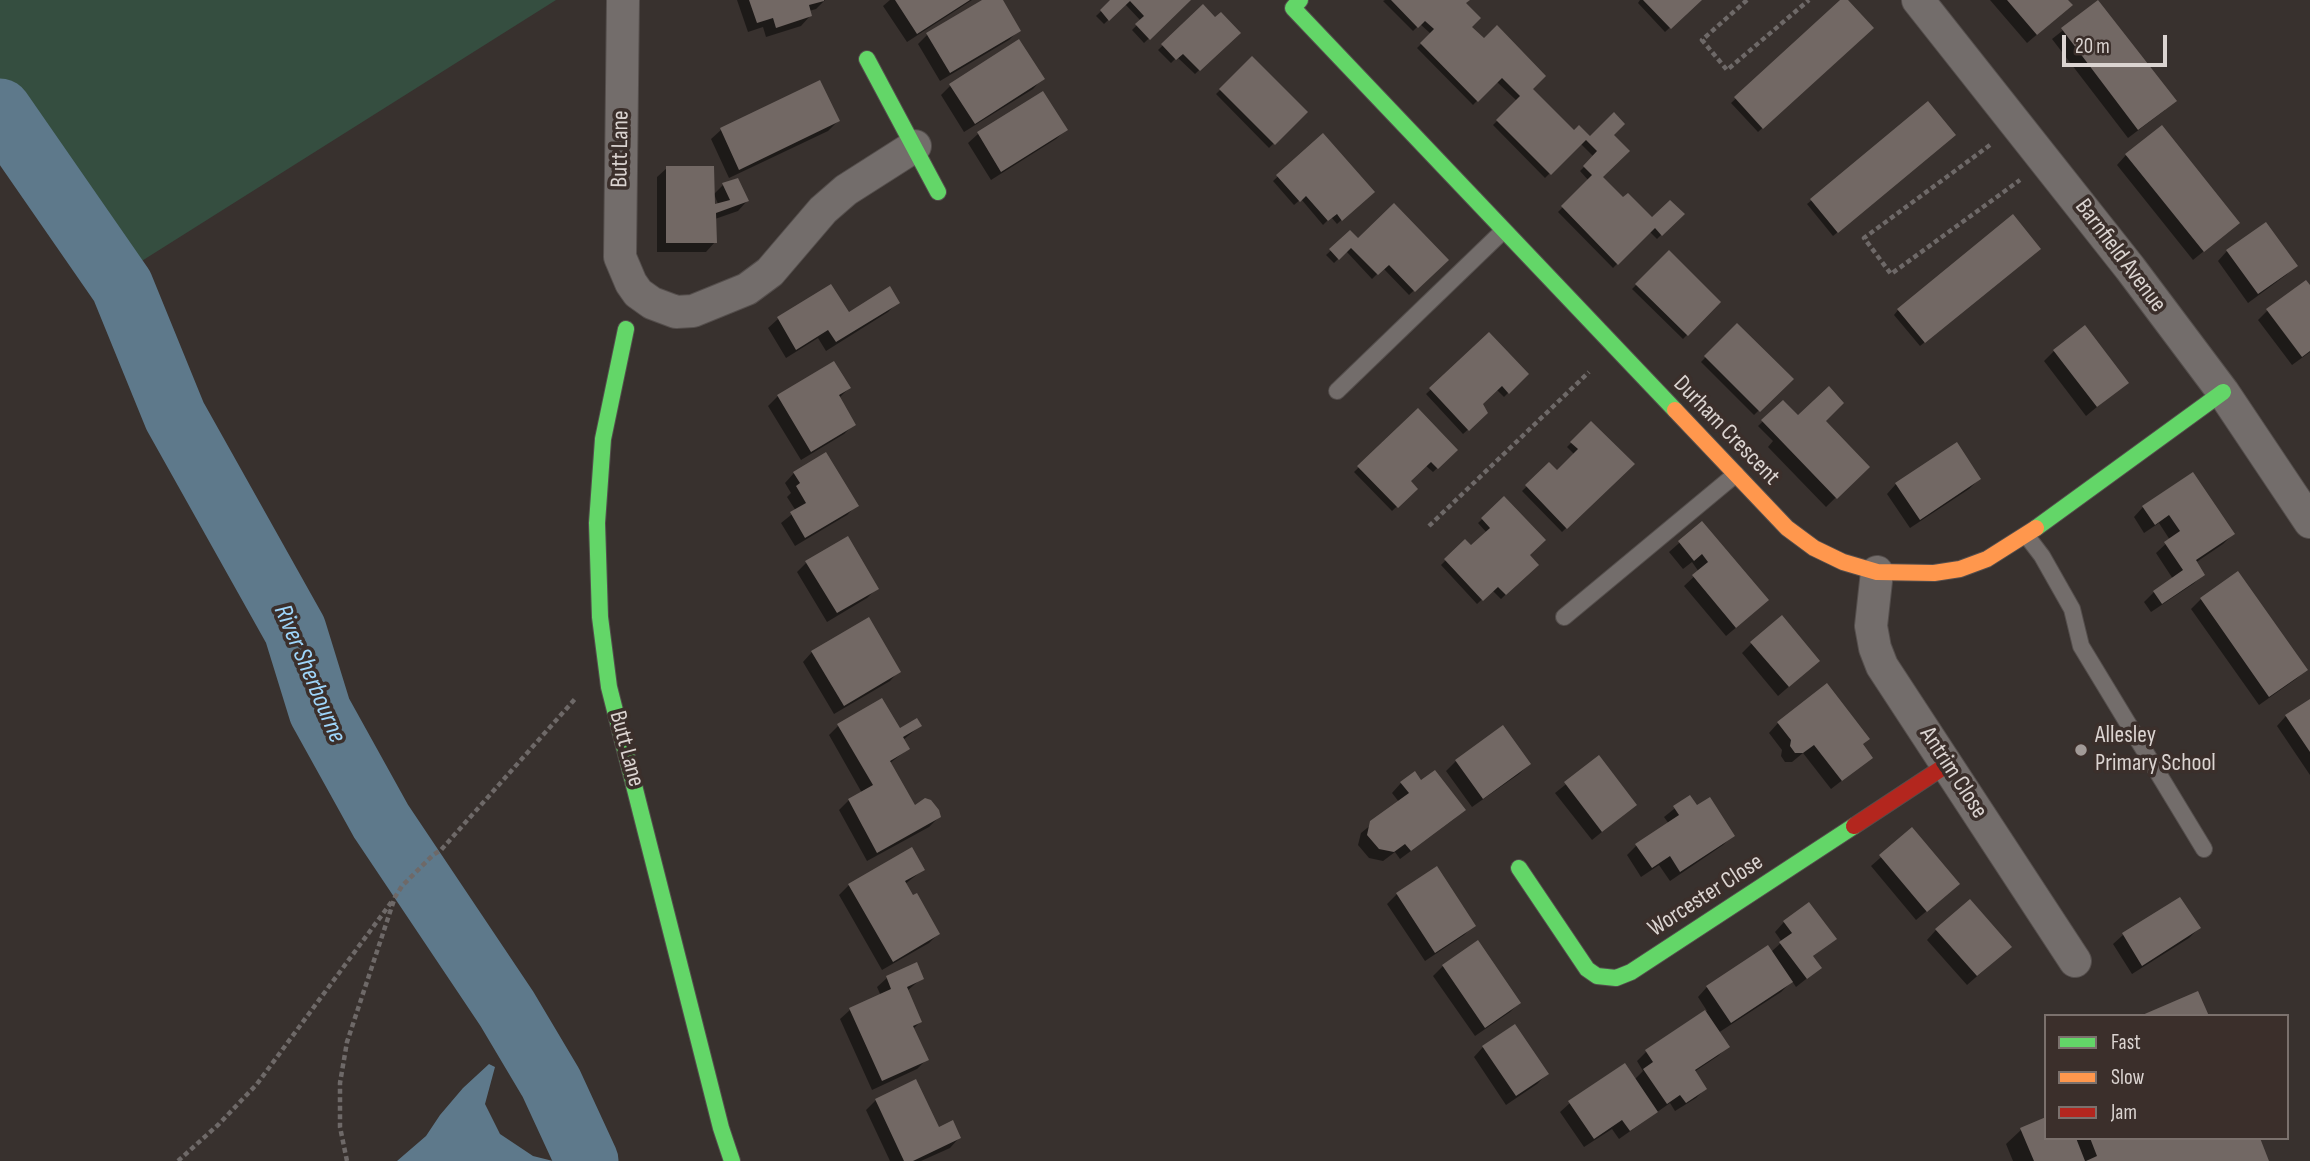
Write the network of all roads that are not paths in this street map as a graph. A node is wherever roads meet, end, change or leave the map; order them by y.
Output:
1 (623, 0) edge
2 (1918, 0) edge
3 (1293, 3) edge
4 (867, 59) dead end
5 (915, 146) junction
6 (938, 192) dead end
7 (1503, 231) junction
8 (638, 293) junction
9 (626, 329) joint
10 (1338, 391) dead end
11 (2223, 392) junction
12 (1736, 474) junction
13 (2310, 522) edge
14 (2026, 535) junction
15 (1877, 572) junction
16 (1564, 617) dead end
17 (1948, 764) junction
18 (2204, 849) dead end
19 (1519, 867) dead end
20 (2075, 961) dead end
21 (732, 1161) edge

1 - 8 street, Butt Lane
2 - 11 street, Barnfield Avenue
3 - 7 street, Durham Crescent
4 - 5 street
5 - 6 street
5 - 8 street
7 - 10 lane
7 - 12 street, Durham Crescent
8 - 9 street
9 - 21 street, Butt Lane
11 - 13 street, Barnfield Avenue
11 - 14 street, Durham Crescent
12 - 15 street, Durham Crescent
12 - 16 lane
14 - 15 street, Durham Crescent
14 - 18 lane
15 - 17 street, Antrim Close
17 - 19 street, Worcester Close
17 - 20 street, Antrim Close

